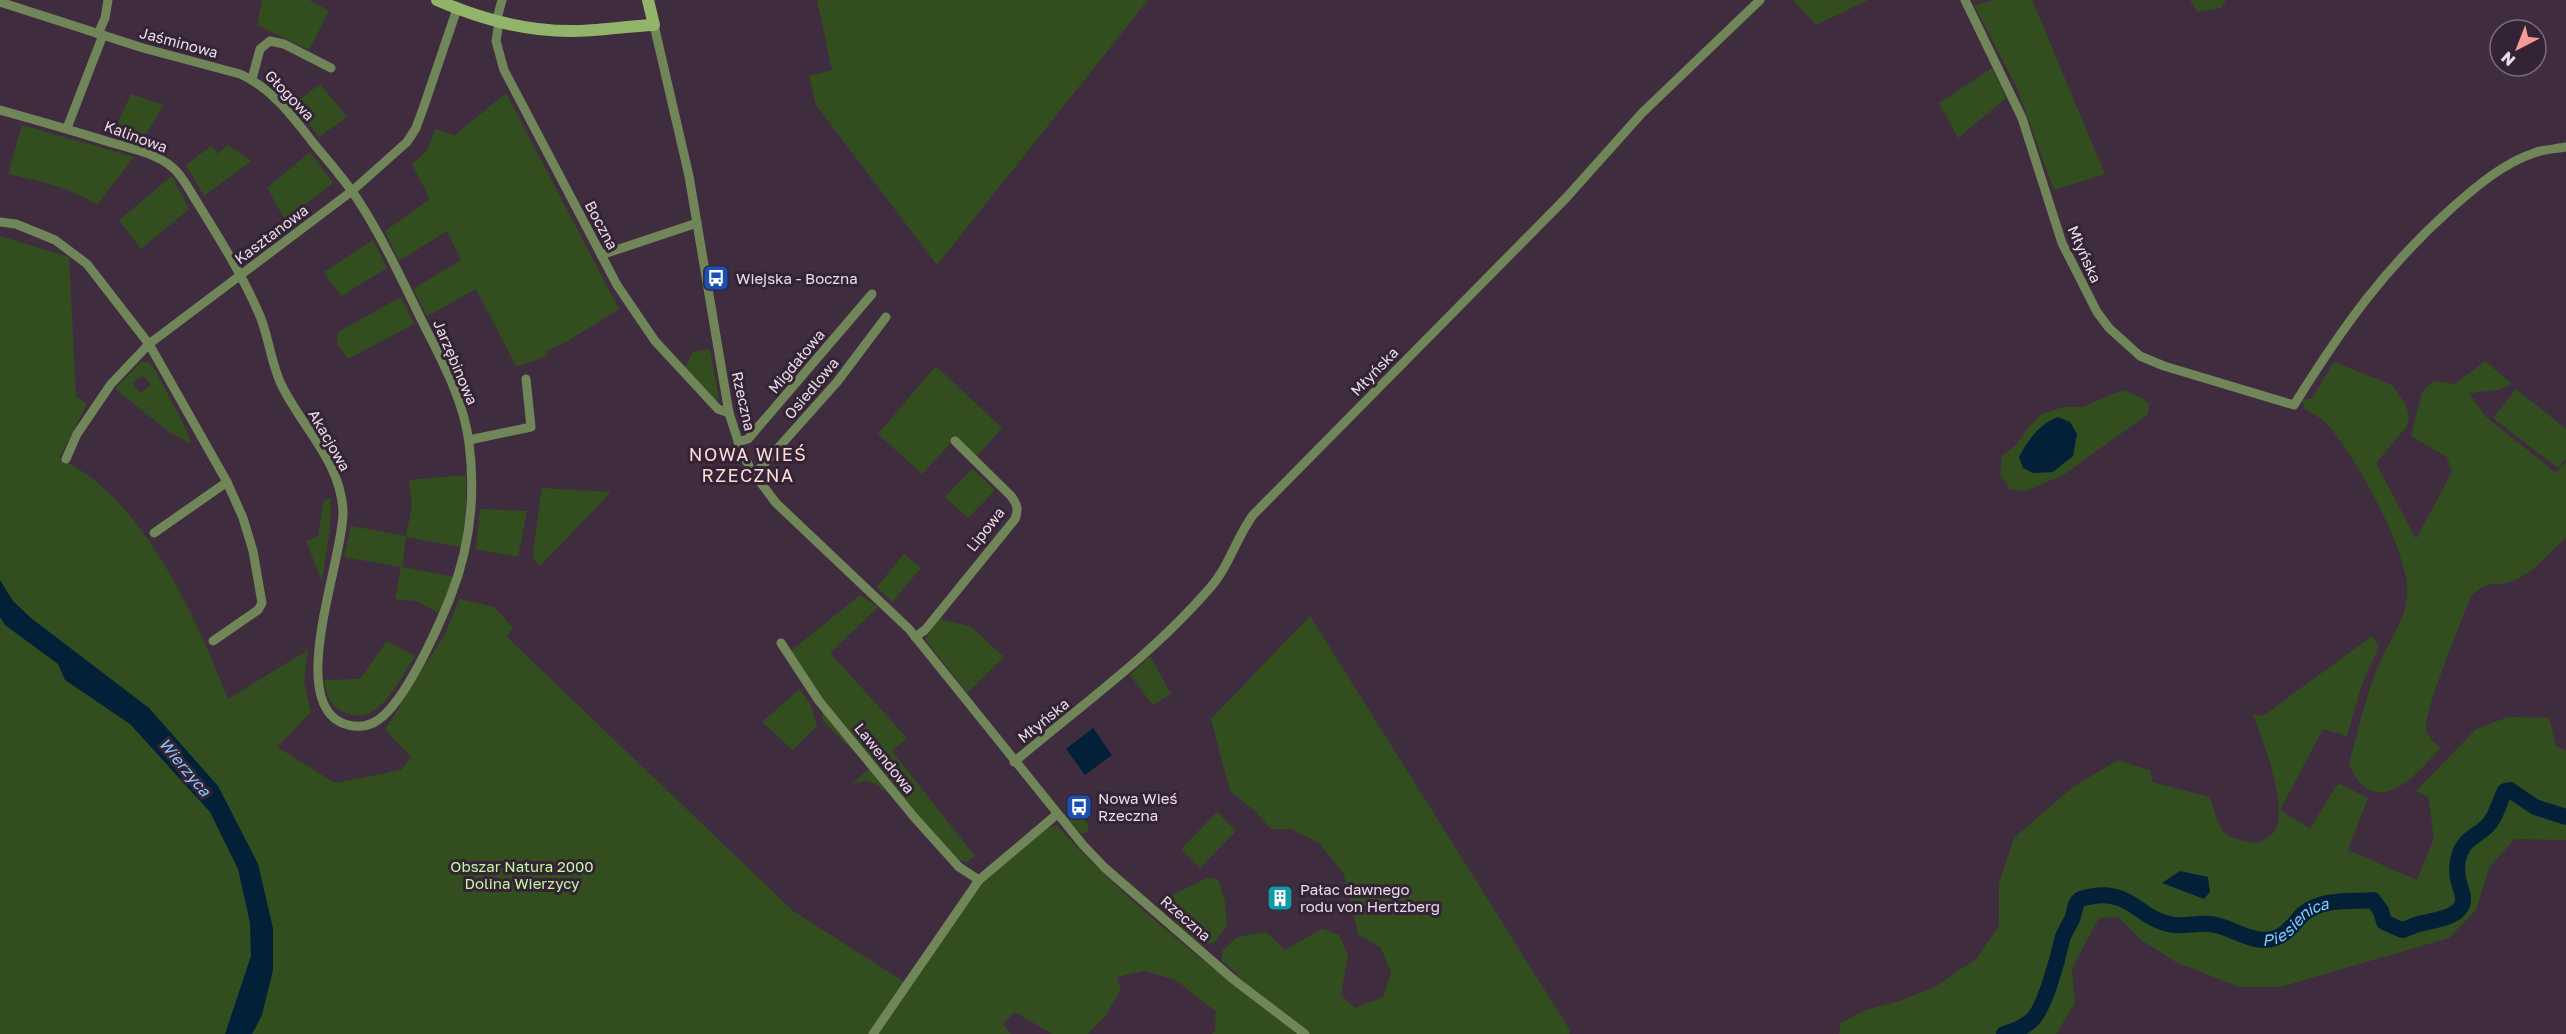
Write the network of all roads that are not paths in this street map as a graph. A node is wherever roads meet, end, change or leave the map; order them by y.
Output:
1 (108, 0) edge
2 (437, 0) edge
3 (502, 0) edge
4 (648, 0) edge
5 (1760, 0) edge
6 (1965, 0) edge
7 (0, 2) edge
8 (23, 4) edge
9 (457, 9) junction
10 (498, 22) junction
11 (654, 25) junction
12 (101, 35) junction
13 (331, 68) dead end
14 (252, 79) junction
15 (0, 110) edge
16 (67, 128) junction
17 (2566, 147) edge
18 (352, 191) junction
19 (0, 222) edge
20 (697, 223) junction
21 (601, 255) junction
22 (239, 276) junction
23 (873, 294) dead end
24 (886, 316) dead end
25 (149, 344) junction
26 (526, 379) dead end
27 (729, 413) junction
28 (469, 440) junction
29 (955, 441) dead end
30 (738, 442) junction
31 (66, 459) dead end
32 (754, 475) junction
33 (227, 482) junction
34 (154, 533) dead end
35 (915, 637) junction
36 (213, 641) dead end
37 (781, 643) dead end
38 (346, 725) joint
39 (1014, 762) junction
40 (1056, 815) junction
41 (979, 880) junction
42 (873, 1034) edge
43 (1305, 1034) edge

1 - 12 street
2 - 9 street
3 - 10 street, Boczna
4 - 11 street
5 - 39 street, Młyńska
6 - 17 street, Młyńska
7 - 8 street, Jaśminowa
8 - 12 street, Jaśminowa
9 - 10 street
9 - 18 street, Kasztanowa
10 - 11 street
10 - 21 street, Boczna
11 - 20 street, Rzeczna
12 - 14 street, Jaśminowa
12 - 16 street
13 - 14 street, Głogowa
14 - 18 street, Głogowa
15 - 16 street, Kalinowa
16 - 22 street, Kalinowa
18 - 22 street, Kasztanowa
18 - 28 street, Jarzębinowa
19 - 25 street
20 - 21 street
20 - 27 street, Rzeczna
21 - 27 street, Boczna
22 - 25 street, Kasztanowa
22 - 38 street, Akacjowa
23 - 30 street, Migdałowa
24 - 32 street, Osiedlowa
25 - 31 street, Kasztanowa
25 - 33 street
26 - 28 street
27 - 30 street, Rzeczna
28 - 38 street, Jarzębinowa
29 - 35 street, Lipowa
30 - 32 street, Rzeczna
32 - 35 street, Rzeczna
33 - 34 street
33 - 36 street
35 - 39 street, Rzeczna
37 - 41 street, Lawendowa
39 - 40 street, Rzeczna
40 - 41 street
40 - 43 street, Rzeczna
41 - 42 street

